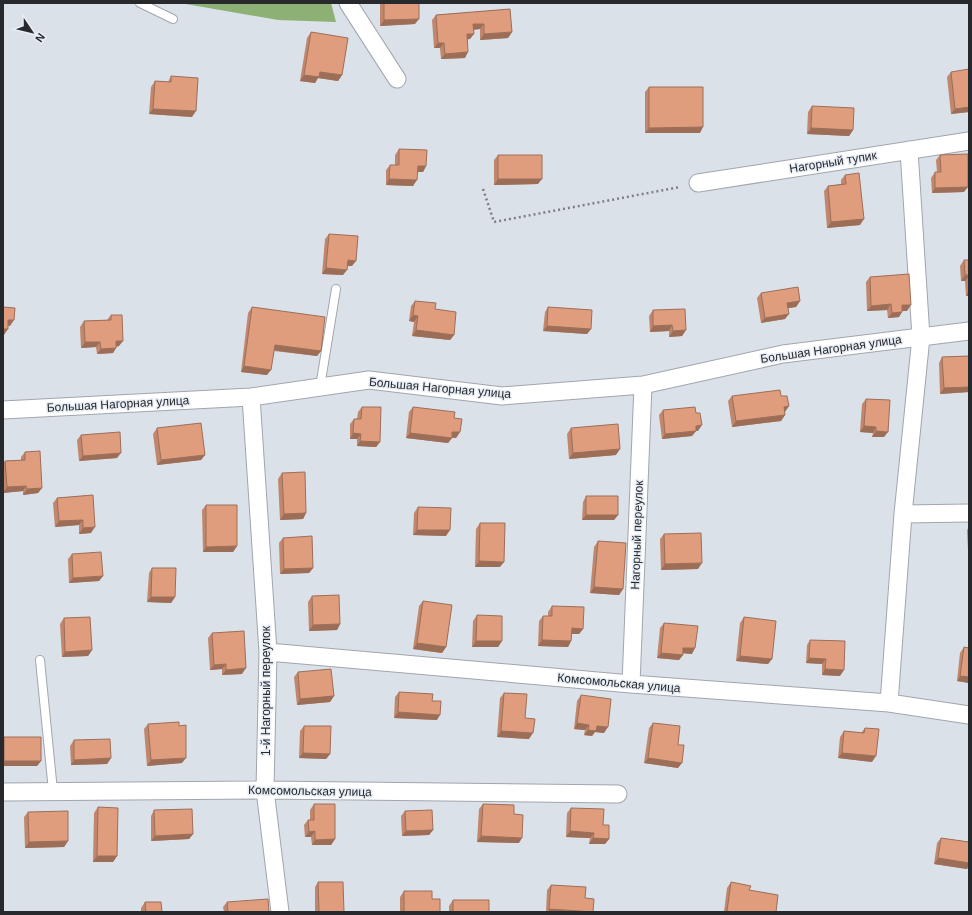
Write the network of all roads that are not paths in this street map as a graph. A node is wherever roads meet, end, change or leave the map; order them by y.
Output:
1 (140, 3) edge
2 (348, 3) edge
3 (173, 19) dead end
4 (397, 78) dead end
5 (969, 141) edge
6 (909, 150) junction
7 (698, 183) road end
8 (336, 289) dead end
9 (969, 331) edge
10 (921, 337) junction
11 (643, 385) junction
12 (320, 387) junction
13 (251, 397) junction
14 (3, 410) edge
15 (969, 513) edge
16 (903, 514) junction
17 (268, 652) junction
18 (40, 660) dead end
19 (631, 684) junction
20 (889, 703) junction
21 (969, 715) edge
22 (265, 790) junction
23 (53, 791) junction
24 (3, 792) edge
25 (618, 794) dead end
26 (280, 912) edge

1 - 3 lane
2 - 4 street
5 - 6 street, Нагорный тупик
6 - 7 street, Нагорный тупик
6 - 10 street
8 - 12 lane
9 - 10 street, Большая Нагорная улица
10 - 11 street, Большая Нагорная улица
10 - 16 street
11 - 12 street, Большая Нагорная улица
11 - 19 street, Нагорный переулок
12 - 13 street, Большая Нагорная улица
13 - 14 street, Большая Нагорная улица
13 - 17 street, 1-й Нагорный переулок
15 - 16 street
16 - 20 street
17 - 19 street, Комсомольская улица
17 - 22 street, 1-й Нагорный переулок
18 - 23 lane
19 - 20 street, Комсомольская улица
20 - 21 street, Комсомольская улица
22 - 23 street, Комсомольская улица
22 - 25 street, Комсомольская улица
22 - 26 street, 1-й Нагорный переулок
23 - 24 street, Комсомольская улица

